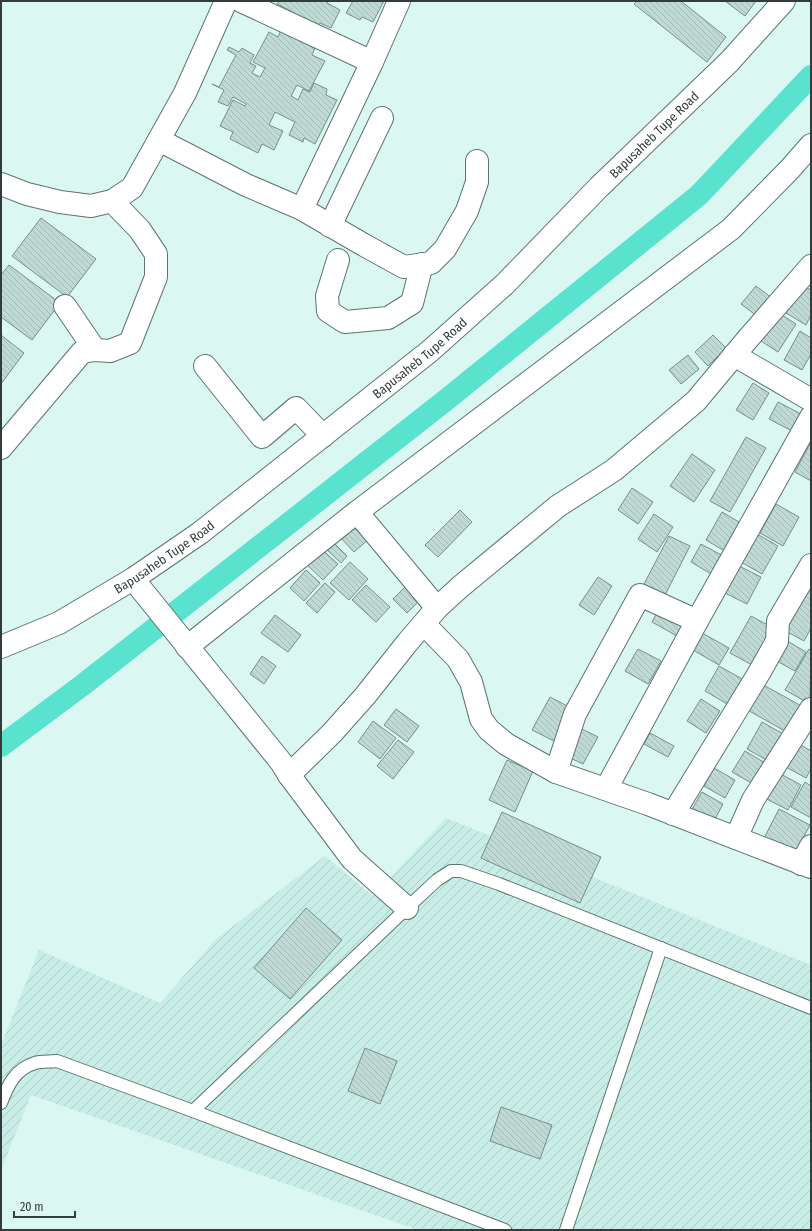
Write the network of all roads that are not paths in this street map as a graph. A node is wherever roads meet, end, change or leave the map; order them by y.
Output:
1 (226, 1) edge
2 (241, 1) edge
3 (399, 1) edge
4 (784, 1) edge
5 (372, 62) junction
6 (382, 118) dead end
7 (159, 140) junction
8 (811, 145) edge
9 (477, 161) dead end
10 (1, 184) edge
11 (112, 201) junction
12 (302, 209) junction
13 (330, 226) junction
14 (338, 260) dead end
15 (422, 264) junction
16 (811, 266) edge
17 (65, 306) dead end
18 (95, 350) junction
19 (734, 355) junction
20 (205, 366) dead end
21 (811, 400) edge
22 (811, 417) edge
23 (323, 436) junction
24 (1, 448) edge
25 (357, 512) junction
26 (811, 565) edge
27 (137, 584) junction
28 (431, 616) junction
29 (697, 621) junction
30 (182, 640) junction
31 (1, 647) edge
32 (811, 709) edge
33 (556, 772) junction
34 (289, 775) junction
35 (606, 789) junction
36 (673, 814) junction
37 (736, 838) junction
38 (808, 859) edge
39 (407, 908) junction
40 (661, 948) junction
41 (811, 1008) edge
42 (1, 1103) edge
43 (193, 1111) junction
44 (505, 1230) edge
45 (566, 1230) edge

1 - 7 street
2 - 5 street
3 - 5 street
4 - 23 street, Bapusaheb Tupe Road
5 - 12 street
6 - 13 street
7 - 11 street
7 - 12 street
8 - 25 street
9 - 15 street
10 - 11 street
11 - 18 street
12 - 13 street
13 - 15 street
14 - 15 street
16 - 19 street
17 - 18 street
18 - 24 street
19 - 21 street
19 - 28 street
20 - 23 street
22 - 29 street
23 - 27 street, Bapusaheb Tupe Road
25 - 28 street
25 - 30 street
26 - 36 street
27 - 30 street
27 - 31 street, Bapusaheb Tupe Road
28 - 33 street
28 - 34 street
29 - 33 street
29 - 35 street
30 - 34 street
32 - 37 street
33 - 35 street
34 - 39 street
35 - 36 street
36 - 37 street
37 - 38 street
39 - 40 lane
39 - 43 lane
40 - 41 lane
40 - 45 lane
42 - 43 lane
43 - 44 lane

